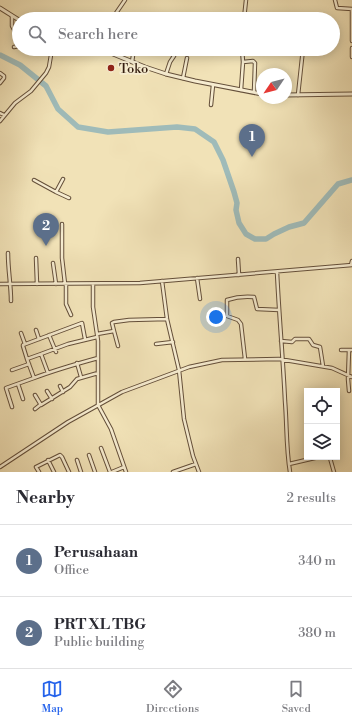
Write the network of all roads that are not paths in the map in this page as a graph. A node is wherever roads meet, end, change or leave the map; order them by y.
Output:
1 (125, 0) edge
2 (246, 0) edge
3 (335, 0) edge
4 (0, 8) edge
5 (352, 8) edge
6 (117, 12) edge
7 (245, 12) edge
8 (12, 16) joint
9 (12, 26) edge
10 (352, 40) edge
11 (352, 48) edge
12 (51, 56) edge
13 (118, 56) edge
14 (133, 56) edge
15 (174, 56) edge
16 (242, 56) edge
17 (302, 56) edge
18 (352, 57) edge
19 (188, 58) dead end
20 (132, 62) junction
21 (242, 62) junction
22 (0, 73) edge
23 (166, 74) junction
24 (183, 78) junction
25 (0, 83) edge
26 (213, 85) junction
27 (241, 90) junction
28 (254, 93) joint
29 (352, 94) edge
30 (292, 95) edge
31 (298, 95) junction
32 (211, 105) dead end
33 (0, 112) edge
34 (4, 115) junction
35 (0, 121) edge
36 (63, 179) dead end
37 (34, 180) dead end
38 (56, 192) junction
39 (69, 198) dead end
40 (62, 224) dead end
41 (8, 254) dead end
42 (36, 258) dead end
43 (238, 259) dead end
44 (352, 261) edge
45 (53, 263) dead end
46 (351, 265) edge
47 (277, 272) junction
48 (238, 275) junction
49 (197, 278) junction
50 (162, 281) junction
51 (0, 284) edge
52 (11, 284) junction
53 (37, 284) junction
54 (56, 284) junction
55 (66, 284) junction
56 (93, 284) junction
57 (200, 299) dead end
58 (11, 302) dead end
59 (279, 310) junction
60 (71, 315) dead end
61 (167, 319) junction
62 (36, 330) dead end
63 (114, 331) junction
64 (21, 333) dead end
65 (49, 335) junction
66 (95, 337) junction
67 (39, 339) junction
68 (85, 339) junction
69 (281, 341) junction
70 (173, 342) junction
71 (25, 344) junction
72 (156, 344) dead end
73 (118, 346) dead end
74 (55, 349) junction
75 (341, 350) dead end
76 (350, 350) edge
77 (56, 352) dead end
78 (41, 354) junction
79 (98, 358) junction
80 (27, 359) junction
81 (245, 359) junction
82 (282, 359) junction
83 (77, 363) junction
84 (29, 364) junction
85 (322, 366) junction
86 (12, 370) dead end
87 (179, 370) junction
88 (48, 373) junction
89 (98, 373) junction
90 (348, 375) junction
91 (81, 377) junction
92 (352, 377) edge
93 (34, 378) junction
94 (18, 384) junction
95 (60, 386) dead end
96 (47, 391) dead end
97 (349, 391) dead end
98 (63, 392) junction
99 (35, 395) dead end
100 (23, 399) dead end
101 (52, 399) junction
102 (41, 405) junction
103 (98, 405) junction
104 (12, 407) dead end
105 (35, 409) dead end
106 (102, 449) joint
107 (90, 456) dead end
108 (48, 460) junction
109 (306, 460) edge
110 (331, 460) edge
111 (78, 461) dead end
112 (196, 464) junction
113 (289, 464) junction
114 (0, 467) edge
115 (124, 467) junction
116 (39, 472) edge
117 (54, 472) edge
118 (69, 472) edge
119 (82, 472) edge
120 (96, 472) edge
121 (112, 472) edge
122 (126, 472) edge
123 (173, 472) edge
124 (199, 472) edge
125 (290, 472) edge
126 (334, 472) edge

1 - 6 street
2 - 7 street
3 - 5 street
4 - 8 street
5 - 10 street
8 - 9 street
11 - 18 street
12 - 34 street
13 - 20 street
14 - 20 street
15 - 23 street
16 - 21 street
17 - 31 street
19 - 24 street
20 - 23 street
21 - 27 street
21 - 28 street
22 - 25 street
23 - 24 street
24 - 26 street
26 - 27 street
26 - 32 street
27 - 28 street
29 - 31 street
30 - 31 street
33 - 34 street
34 - 35 street
36 - 38 street
37 - 38 street
38 - 39 street
40 - 55 street
41 - 52 street
42 - 53 street
43 - 48 street
44 - 46 street
45 - 54 street
46 - 47 street
47 - 48 street
47 - 59 street
48 - 49 street
49 - 50 street
49 - 57 street
50 - 56 street
50 - 61 street
51 - 52 street
52 - 53 street
52 - 58 street
53 - 54 street
54 - 55 street
55 - 56 street
55 - 60 street
56 - 66 street
59 - 69 street
59 - 81 street
61 - 63 street
61 - 70 street
62 - 67 street
63 - 66 street
63 - 73 street
64 - 71 street
65 - 67 street
65 - 68 street
65 - 74 street
66 - 68 street
66 - 79 street
67 - 71 street
68 - 74 street
69 - 82 street
69 - 85 street
70 - 72 street
70 - 87 street
71 - 80 street
74 - 77 street
74 - 78 street
75 - 76 street
76 - 90 street
78 - 80 street
78 - 88 street
79 - 83 street
79 - 89 street
80 - 84 street
81 - 82 street
81 - 87 street
82 - 85 street
82 - 113 street
83 - 88 street
83 - 91 street
84 - 86 street
84 - 93 street
85 - 90 street
87 - 103 street
87 - 112 street
88 - 93 street
89 - 91 street
89 - 103 street
90 - 92 street
90 - 97 street
91 - 98 street
93 - 94 street
94 - 100 street
94 - 104 street
95 - 98 street
96 - 101 street
98 - 101 street
99 - 102 street
101 - 102 street
102 - 105 street
103 - 114 street
103 - 115 street
106 - 106 street
107 - 120 street
108 - 116 street
108 - 117 street
108 - 118 street
109 - 113 street
110 - 126 street
111 - 119 street
112 - 123 street
112 - 124 street
113 - 125 street
115 - 121 street
115 - 122 street

